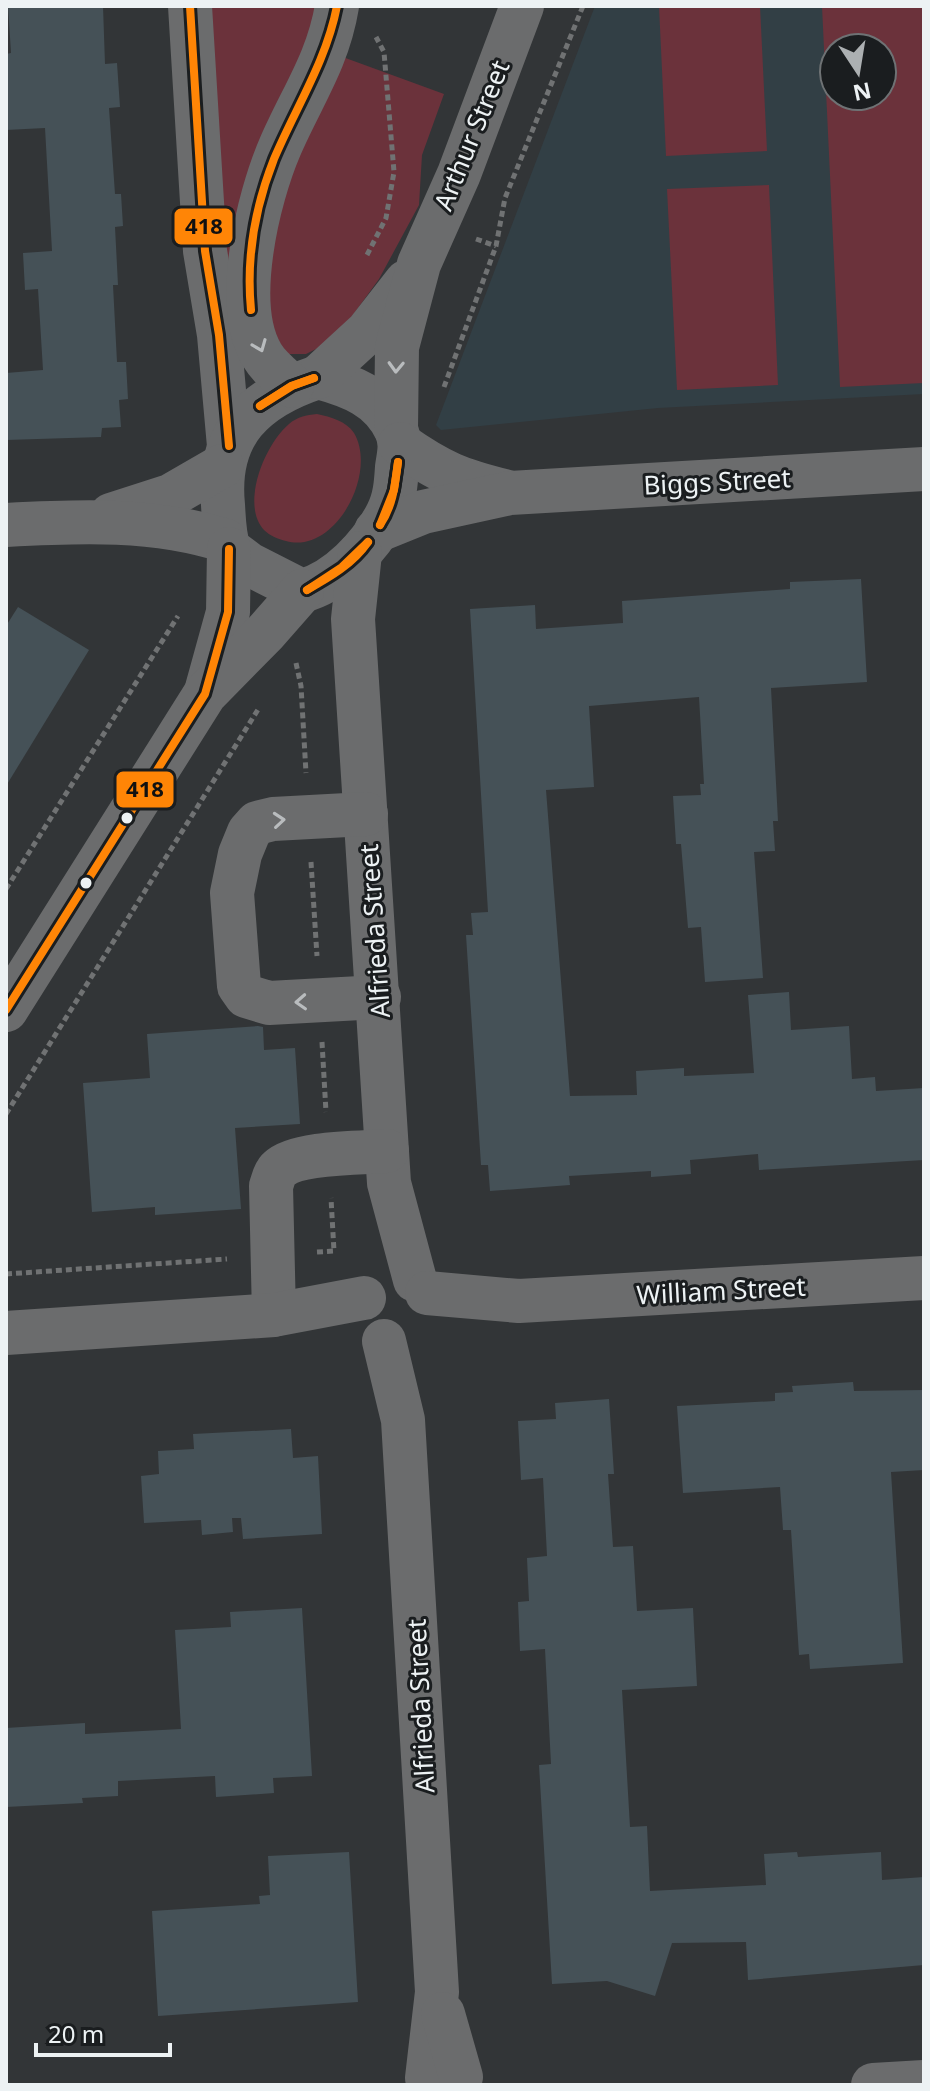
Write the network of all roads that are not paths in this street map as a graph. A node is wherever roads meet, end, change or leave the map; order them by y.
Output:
1 (190, 6) edge
2 (522, 6) edge
3 (354, 18) edge
4 (419, 264) junction
5 (305, 381) junction
6 (398, 437) junction
7 (226, 456) junction
8 (924, 469) edge
9 (510, 493) junction
10 (93, 520) junction
11 (6, 525) edge
12 (368, 542) junction
13 (228, 545) junction
14 (304, 590) junction
15 (357, 678) junction
16 (205, 694) junction
17 (366, 814) junction
18 (379, 997) junction
19 (6, 1010) edge
20 (388, 1167) junction
21 (924, 1278) edge
22 (397, 1310) junction
23 (274, 1315) junction
24 (6, 1333) edge
25 (445, 2081) edge
26 (924, 2082) edge
27 (873, 2085) edge

1 - 7 street
2 - 4 street, Arthur Street
3 -> 5 street
4 - 5 street, Arthur Street
4 -> 6 street, Arthur Street
5 - 6 street
5 - 7 street
6 - 9 street, Biggs Street
6 - 12 street
7 - 10 street
7 - 13 street
8 - 9 street, Biggs Street
9 - 12 street, Biggs Street
10 - 11 street
10 - 13 street
12 - 14 street
12 - 15 street, Alfrieda Street
13 - 14 street
13 - 16 street
14 - 15 street, Alfrieda Street
14 - 16 street
15 - 17 street, Alfrieda Street
16 - 19 street
17 - 18 street, Alfrieda Street
18 -> 17 street
18 - 20 street, Alfrieda Street
20 - 22 street, Alfrieda Street
20 - 23 street
21 - 22 street, William Street
22 - 23 street, William Street
22 - 25 street, Alfrieda Street
23 - 24 street, William Street
26 - 27 street

